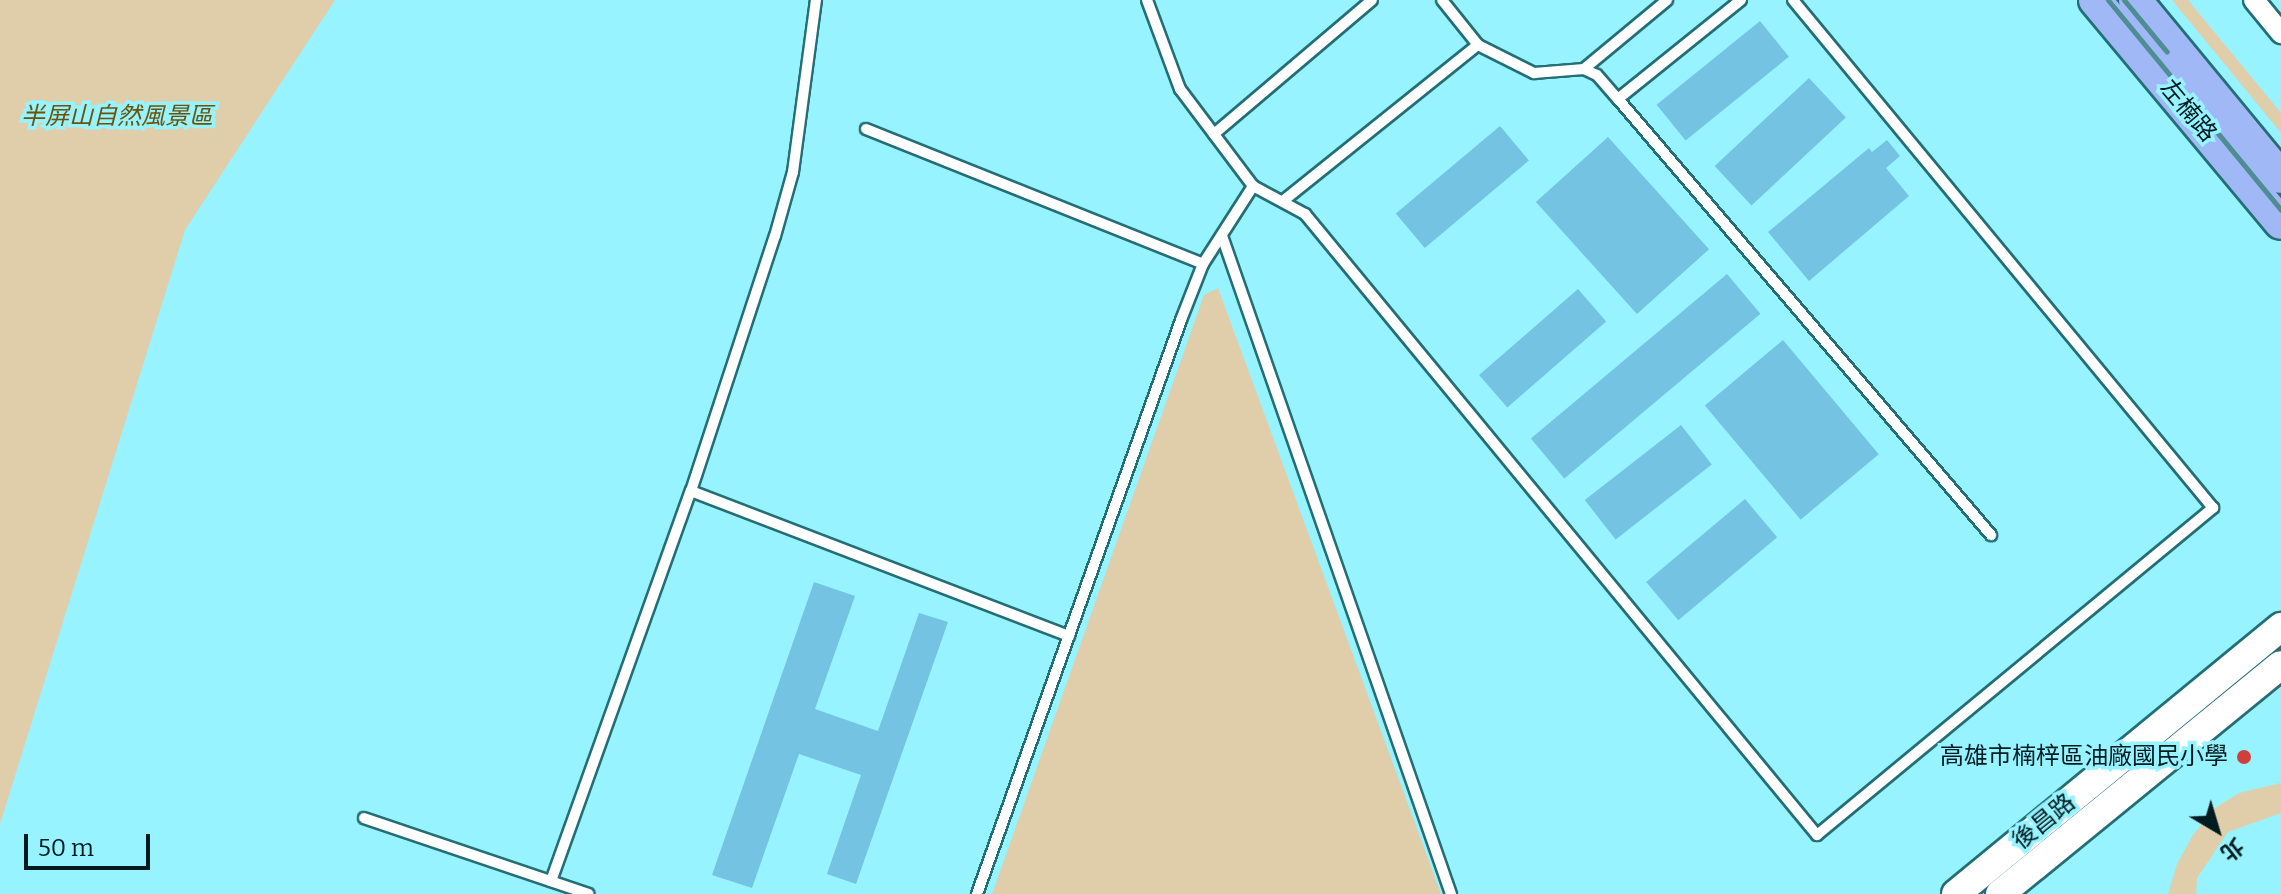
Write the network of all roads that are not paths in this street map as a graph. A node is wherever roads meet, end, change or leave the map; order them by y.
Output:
1 (816, 0) edge
2 (1147, 0) edge
3 (1372, 0) edge
4 (1442, 0) edge
5 (1667, 0) edge
6 (1741, 0) edge
7 (1793, 0) edge
8 (2095, 0) edge
9 (2135, 0) edge
10 (2254, 0) edge
11 (2281, 33) edge
12 (1478, 45) junction
13 (1584, 69) junction
14 (1618, 99) junction
15 (866, 129) dead end
16 (1214, 134) junction
17 (2281, 177) edge
18 (1253, 186) junction
19 (1283, 201) junction
20 (2281, 223) edge
21 (1222, 236) junction
22 (1203, 264) junction
23 (691, 491) junction
24 (1991, 535) dead end
25 (2281, 627) edge
26 (1069, 636) junction
27 (2281, 665) edge
28 (364, 818) dead end
29 (551, 881) junction
30 (589, 894) edge
31 (977, 894) edge
32 (1451, 894) edge
33 (1956, 894) edge
34 (2000, 894) edge

1 - 23 lane
2 - 16 lane
3 - 16 lane
4 - 12 lane
5 - 13 lane
6 - 14 lane
7 - 19 lane
8 - 20 main road, 左楠路
9 - 17 main road, 左楠路
10 - 11 street
12 - 13 lane
12 - 19 lane
13 - 14 lane
14 - 24 lane
15 - 22 lane
16 - 18 lane
18 - 19 lane
18 - 21 lane
21 - 22 lane
21 - 32 lane
22 - 26 lane
23 - 26 lane
23 - 29 lane
25 - 33 street, 後昌路
26 - 31 lane
27 - 34 street, 後昌路
28 - 29 lane
29 - 30 lane

